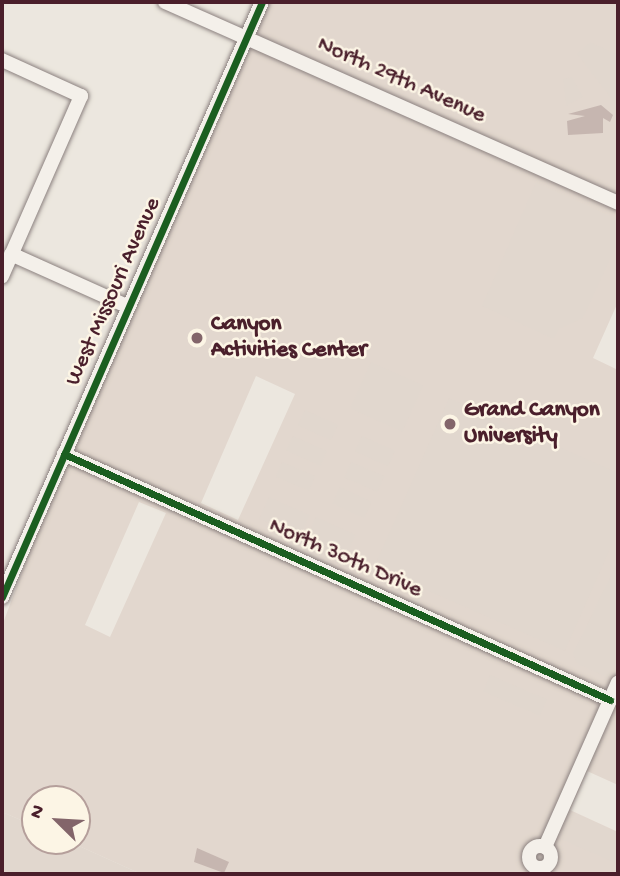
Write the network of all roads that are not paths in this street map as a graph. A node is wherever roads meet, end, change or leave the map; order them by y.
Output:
1 (165, 2) edge
2 (262, 2) edge
3 (247, 38) junction
4 (2, 60) edge
5 (618, 203) edge
6 (11, 254) junction
7 (2, 276) edge
8 (129, 307) junction
9 (64, 454) junction
10 (3, 592) edge
11 (618, 682) edge
12 (610, 700) junction
13 (545, 847) dead end

1 - 3 street, North 29th Avenue
2 - 3 street, West Missouri Avenue
3 - 5 street, North 29th Avenue
3 - 8 street, West Missouri Avenue
4 - 6 street
6 - 7 street
6 - 8 street
8 - 9 street, West Missouri Avenue
9 - 10 street, West Missouri Avenue
9 - 12 street, North 30th Drive
11 - 12 street
12 - 13 street

